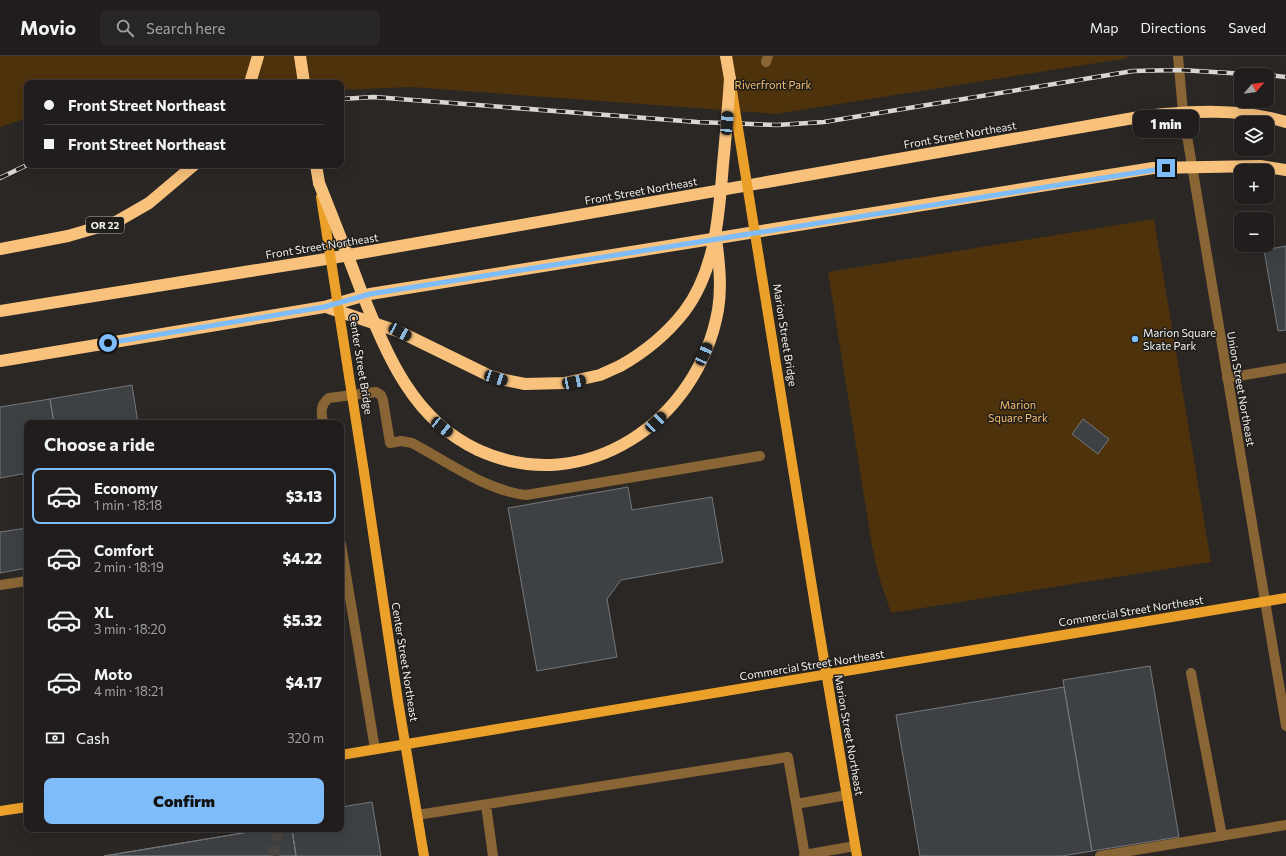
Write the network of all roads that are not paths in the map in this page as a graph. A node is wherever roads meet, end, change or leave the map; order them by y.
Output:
1 (258, 56) edge
2 (300, 56) edge
3 (726, 56) edge
4 (1178, 56) edge
5 (730, 79) junction
6 (251, 80) edge
7 (304, 80) edge
8 (1183, 112) junction
9 (1286, 122) edge
10 (1192, 166) junction
11 (190, 168) edge
12 (316, 168) edge
13 (1286, 170) edge
14 (319, 183) junction
15 (716, 238) junction
16 (0, 249) edge
17 (324, 307) junction
18 (0, 311) edge
19 (0, 361) edge
20 (1286, 368) edge
21 (1227, 378) junction
22 (323, 420) edge
23 (760, 456) dead end
24 (364, 472) joint
25 (344, 563) edge
26 (24, 581) edge
27 (0, 585) edge
28 (1286, 598) edge
29 (1265, 601) junction
30 (817, 618) joint
31 (1191, 673) dead end
32 (826, 674) junction
33 (1286, 726) edge
34 (405, 744) junction
35 (374, 749) junction
36 (344, 754) edge
37 (847, 795) junction
38 (486, 804) junction
39 (796, 804) junction
40 (24, 807) edge
41 (0, 811) edge
42 (417, 815) junction
43 (1286, 825) edge
44 (1222, 836) junction
45 (856, 851) edge
46 (804, 855) edge
47 (424, 856) edge
48 (493, 856) edge
49 (1100, 856) edge

1 - 6 highway
2 - 7 highway
3 - 5 highway, Marion Street Bridge
4 - 8 street, Union Street Northeast
5 - 17 highway, bridge
5 - 30 main road, Marion Street Bridge, bridge
8 - 9 highway, Front Street Northeast
8 - 10 street, Union Street Northeast
8 - 18 highway, Front Street Northeast
10 - 13 highway
10 - 15 highway
10 - 21 street, Union Street Northeast
11 - 16 highway, OR 22
12 - 14 highway, Center Street Bridge
14 - 15 highway, bridge
14 - 24 main road, Center Street Bridge, bridge
15 - 17 highway
17 - 19 highway
20 - 21 street
21 - 29 street, Union Street Northeast
22 - 23 street
24 - 34 main road, Center Street Northeast
25 - 35 street
26 - 27 street
28 - 29 main road, Commercial Street Northeast
29 - 32 main road, Commercial Street Northeast
29 - 33 street, Union Street Northeast
30 - 32 main road, Marion Street Northeast
31 - 44 street
32 - 34 main road, Commercial Street Northeast
32 - 37 main road, Marion Street Northeast
34 - 35 main road, Commercial Street Northeast
34 - 42 main road, Center Street Northeast
35 - 36 main road, Commercial Street Northeast
37 - 39 street
37 - 45 main road, Marion Street Northeast
38 - 39 street
38 - 42 street
38 - 48 street
39 - 46 street
40 - 41 main road
42 - 47 main road, Center Street Northeast
43 - 44 street
44 - 49 street
45 - 46 street

